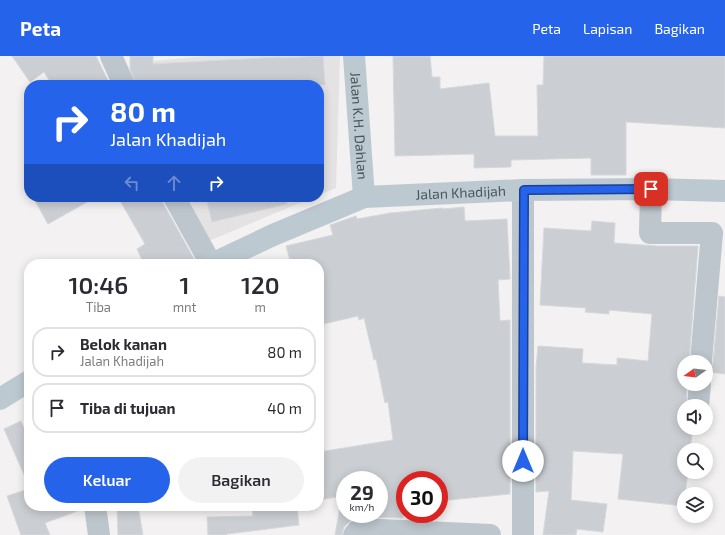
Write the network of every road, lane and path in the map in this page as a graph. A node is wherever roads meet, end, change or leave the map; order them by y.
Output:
1 (111, 56) edge
2 (354, 56) edge
3 (122, 80) edge
4 (651, 189) junction
5 (524, 190) junction
6 (725, 191) edge
7 (364, 197) junction
8 (177, 202) edge
9 (208, 259) edge
10 (222, 259) edge
11 (702, 355) edge
12 (24, 384) edge
13 (0, 399) edge
14 (96, 511) edge
15 (99, 535) edge
16 (354, 535) edge
17 (490, 535) edge
18 (523, 535) edge

1 - 3 street
2 - 7 street, Jalan K.H. Dahlan
4 - 5 street, Jalan Khadijah
4 - 6 street, Jalan Khadijah
4 - 11 street
5 - 7 street, Jalan Khadijah
5 - 18 street
7 - 10 street, Jalan Khadijah
8 - 9 street
12 - 13 street
14 - 15 street
16 - 17 street

